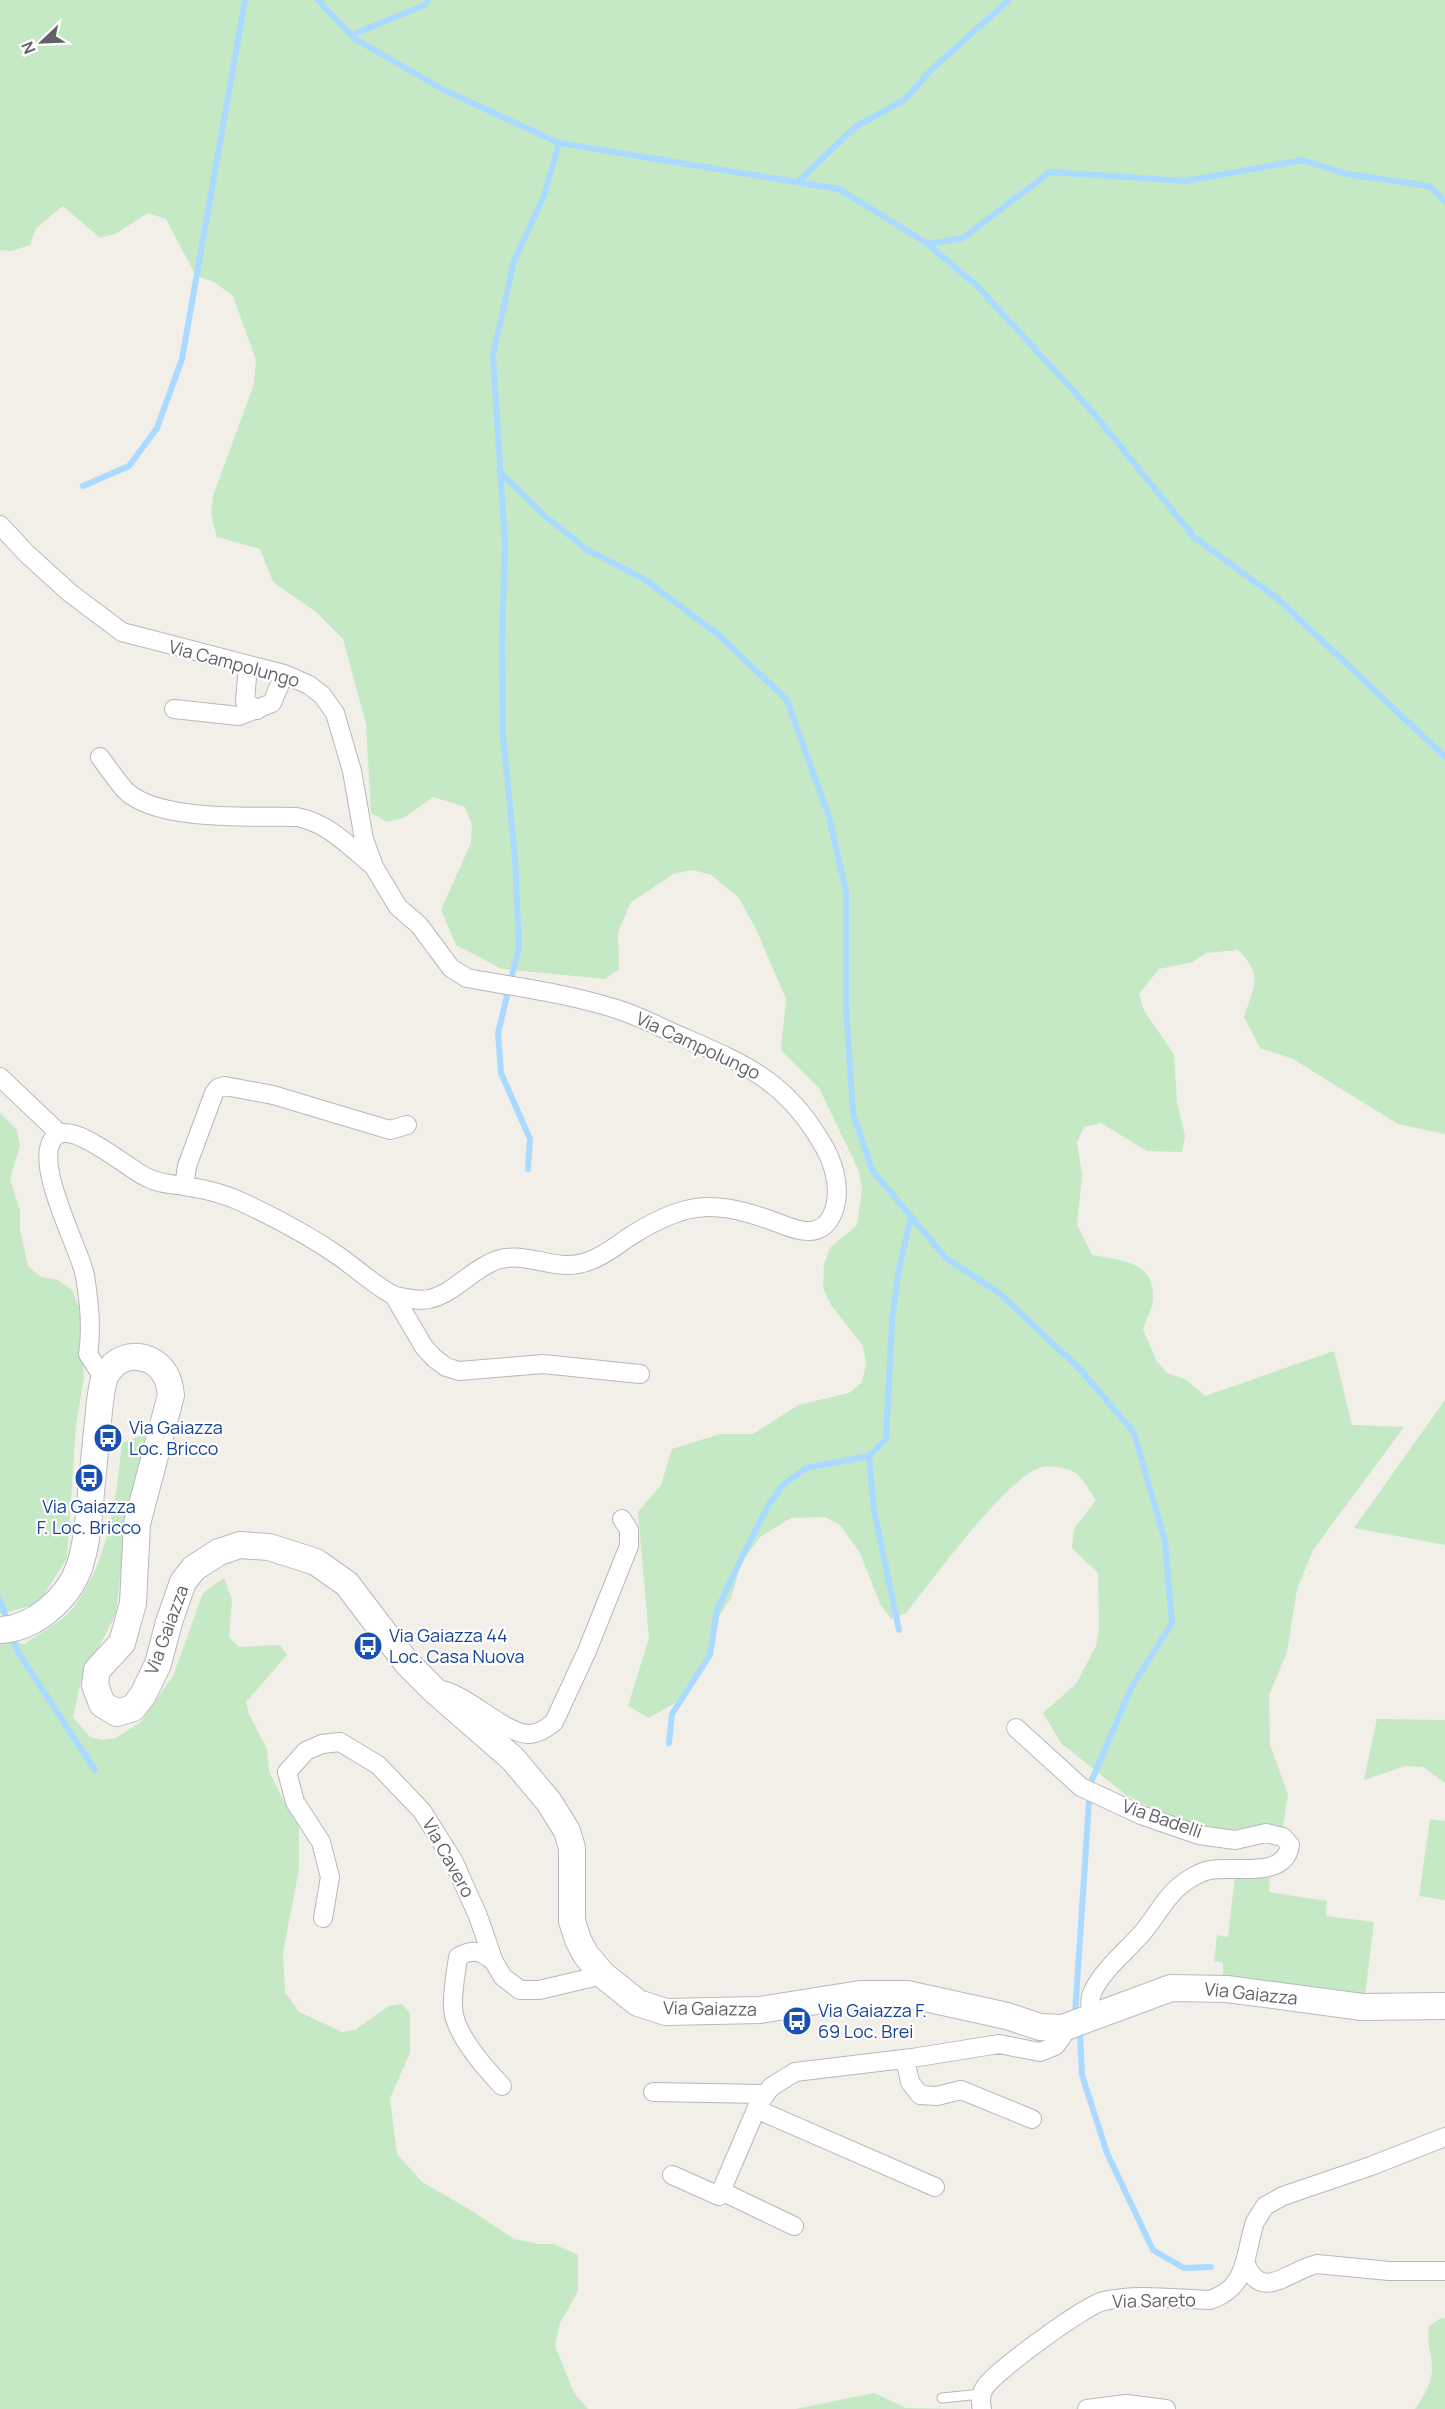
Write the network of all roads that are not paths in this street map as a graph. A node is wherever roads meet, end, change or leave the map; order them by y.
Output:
1 (0, 525) edge
2 (248, 665) junction
3 (284, 674) junction
4 (174, 709) dead end
5 (257, 710) junction
6 (100, 757) dead end
7 (374, 867) junction
8 (0, 1077) edge
9 (406, 1125) dead end
10 (60, 1134) junction
11 (184, 1186) junction
12 (394, 1296) junction
13 (640, 1374) dead end
14 (104, 1379) junction
15 (622, 1519) dead end
16 (0, 1630) edge
17 (434, 1690) junction
18 (1016, 1728) dead end
19 (322, 1918) dead end
20 (494, 1962) junction
21 (603, 1975) junction
22 (1445, 2006) edge
23 (1093, 2018) junction
24 (1064, 2028) junction
25 (905, 2059) junction
26 (502, 2086) dead end
27 (653, 2092) dead end
28 (761, 2101) junction
29 (1032, 2119) dead end
30 (1445, 2137) edge
31 (672, 2175) dead end
32 (935, 2187) dead end
33 (721, 2191) junction
34 (794, 2226) dead end
35 (1245, 2262) junction
36 (1445, 2271) edge
37 (942, 2398) dead end
38 (982, 2401) edge
39 (1087, 2409) edge
40 (1166, 2409) edge

1 - 2 street, Via Campolungo
2 - 3 street, Via Campolungo
2 - 5 street
3 - 5 street
3 - 7 street, Via Campolungo
4 - 5 street
6 - 7 street
7 - 12 street, Via Campolungo
8 - 10 street
9 - 11 street
10 - 11 street
10 - 14 street
11 - 12 street
12 - 13 street
14 - 16 main road
14 - 17 main road, Via Gaiazza
15 - 17 street, Via Gaiazza
17 - 21 main road, Via Gaiazza
18 - 23 street, Via Badelli
19 - 20 street, Via Cavero
20 - 21 street, Via Cavero
20 - 26 street
21 - 24 main road, Via Gaiazza
22 - 23 main road, Via Gaiazza
23 - 24 main road, Via Gaiazza
24 - 25 street
25 - 28 street
25 - 29 street
27 - 28 street
28 - 32 street
28 - 33 street
30 - 35 street, Via Sareto
31 - 33 street
33 - 34 street
35 - 36 street
35 - 38 street, Via Sareto
37 - 38 lane
39 - 40 street

